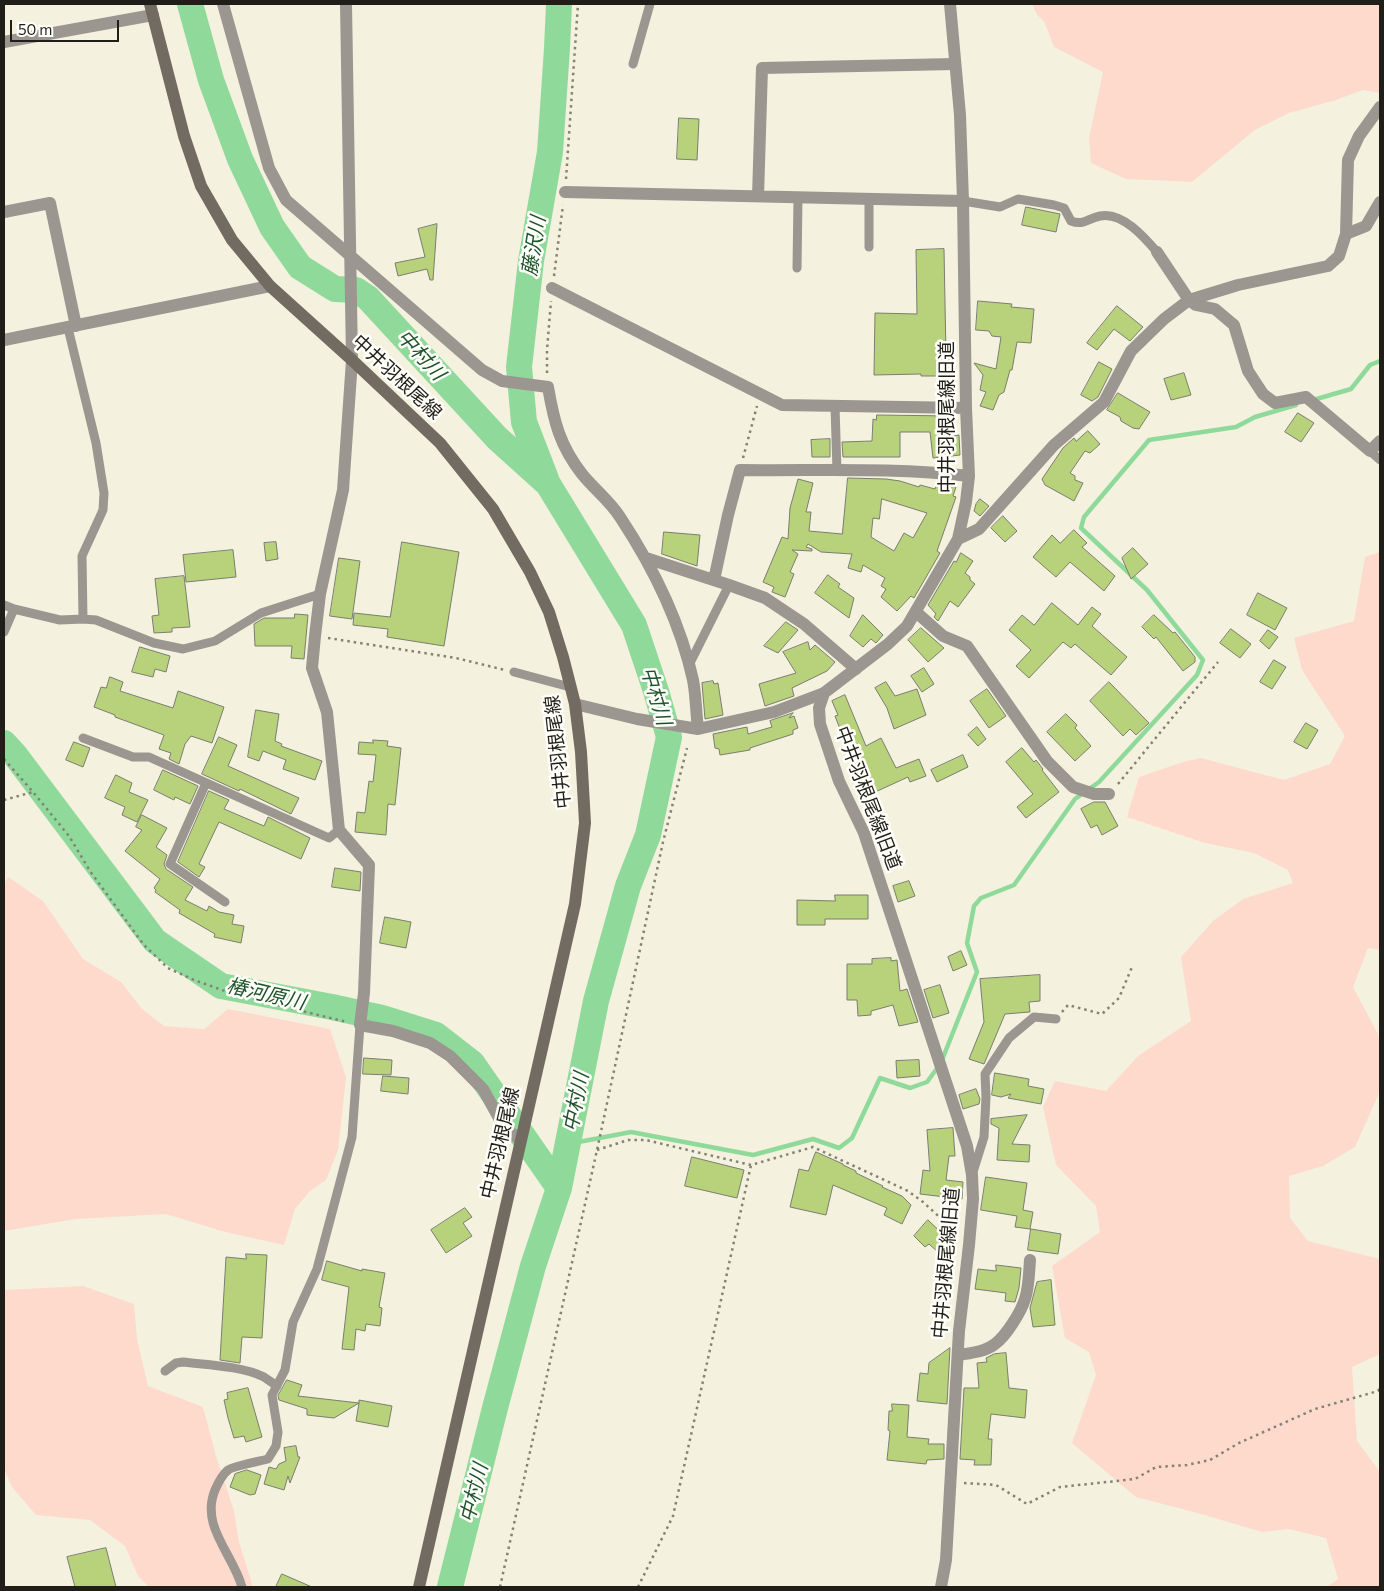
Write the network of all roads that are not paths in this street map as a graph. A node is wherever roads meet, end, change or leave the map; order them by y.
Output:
1 (223, 4) edge
2 (346, 4) edge
3 (650, 4) edge
4 (950, 4) edge
5 (151, 9) edge
6 (4, 42) edge
7 (633, 64) dead end
8 (955, 64) junction
9 (1380, 107) edge
10 (565, 192) dead end
11 (758, 196) junction
12 (798, 197) junction
13 (869, 199) junction
14 (964, 201) junction
15 (1380, 202) edge
16 (4, 212) edge
17 (1346, 234) junction
18 (869, 247) dead end
19 (1157, 252) joint
20 (350, 259) junction
21 (797, 268) dead end
22 (270, 286) junction
23 (552, 288) dead end
24 (1189, 300) junction
25 (72, 327) junction
26 (4, 340) edge
27 (352, 360) junction
28 (836, 406) junction
29 (966, 408) junction
30 (1380, 441) edge
31 (1370, 451) junction
32 (1380, 460) edge
33 (837, 471) junction
34 (969, 476) junction
35 (958, 539) junction
36 (646, 558) junction
37 (714, 580) junction
38 (729, 585) junction
39 (320, 594) junction
40 (4, 605) edge
41 (14, 609) junction
42 (916, 612) junction
43 (83, 619) junction
44 (4, 632) edge
45 (689, 666) junction
46 (856, 669) junction
47 (514, 672) road end
48 (570, 687) junction
49 (824, 693) junction
50 (575, 704) junction
51 (694, 729) junction
52 (83, 738) dead end
53 (206, 783) junction
54 (1109, 794) road end
55 (339, 830) junction
56 (225, 902) dead end
57 (1056, 1019) road end
58 (360, 1022) junction
59 (520, 1140) junction
60 (972, 1175) junction
61 (1030, 1260) dead end
62 (958, 1355) junction
63 (165, 1371) dead end
64 (277, 1386) junction
65 (242, 1587) edge
66 (419, 1587) edge
67 (941, 1587) edge

1 - 20 street
2 - 20 street
3 - 7 lane
4 - 8 street, 中井羽根尾線旧道
5 - 6 street
5 - 22 main road, 中井羽根尾線
8 - 11 street
8 - 14 street, 中井羽根尾線旧道
9 - 17 street
10 - 11 street
11 - 12 street
12 - 13 street
12 - 21 lane
13 - 14 street
13 - 18 lane
14 - 19 lane
14 - 29 street, 中井羽根尾線旧道
15 - 17 street
16 - 25 street
17 - 24 street
19 - 24 street
20 - 27 street
20 - 36 street
22 - 25 street
22 - 27 main road, 中井羽根尾線
23 - 28 street
24 - 31 street
24 - 35 street
25 - 26 street
25 - 43 lane
27 - 39 street
27 - 48 main road, 中井羽根尾線
28 - 29 street
28 - 33 lane
29 - 34 street, 中井羽根尾線旧道
30 - 31 street
31 - 32 lane
33 - 34 street
33 - 37 street
34 - 35 street, 中井羽根尾線旧道
35 - 42 street, 中井羽根尾線旧道
36 - 37 street
36 - 45 street
37 - 38 street
38 - 45 lane
38 - 46 street
39 - 43 lane
39 - 55 street
40 - 41 lane
41 - 43 lane
41 - 44 lane
42 - 46 street, 中井羽根尾線旧道
42 - 54 street
45 - 51 street
46 - 49 street, 中井羽根尾線旧道
47 - 48 lane
48 - 50 main road, 中井羽根尾線
49 - 51 street
49 - 60 street, 中井羽根尾線旧道
50 - 51 street
50 - 59 main road, 中井羽根尾線
52 - 53 lane
53 - 55 lane
53 - 56 lane
55 - 58 street
57 - 60 lane
58 - 59 street
58 - 64 lane
59 - 66 main road, 中井羽根尾線
60 - 62 street, 中井羽根尾線旧道
61 - 62 street
62 - 67 street, 中井羽根尾線旧道
63 - 64 lane
64 - 65 lane

